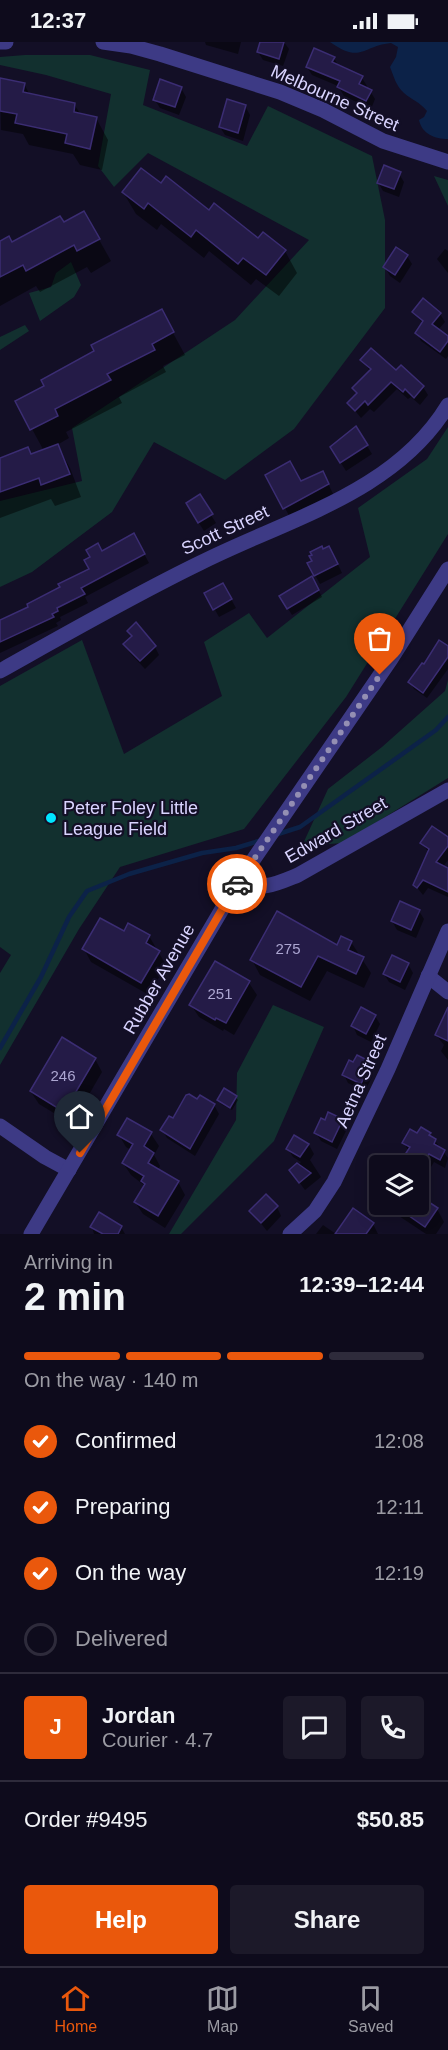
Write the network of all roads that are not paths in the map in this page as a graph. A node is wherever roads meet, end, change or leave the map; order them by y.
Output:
1 (0, 42) edge
2 (6, 42) edge
3 (103, 42) edge
4 (448, 162) edge
5 (448, 405) edge
6 (448, 569) edge
7 (0, 671) edge
8 (448, 790) edge
9 (238, 882) junction
10 (448, 931) edge
11 (428, 976) junction
12 (448, 992) edge
13 (0, 1126) edge
14 (69, 1170) junction
15 (31, 1234) edge
16 (290, 1234) edge

1 - 2 street
3 - 4 street, Melbourne Street
5 - 7 street, Scott Street
6 - 9 street, Rubber Avenue
8 - 9 street, Edward Street
9 - 14 street, Rubber Avenue
10 - 11 street, Aetna Street
11 - 12 street
11 - 16 street, Aetna Street
13 - 14 street
14 - 15 street, Rubber Avenue

